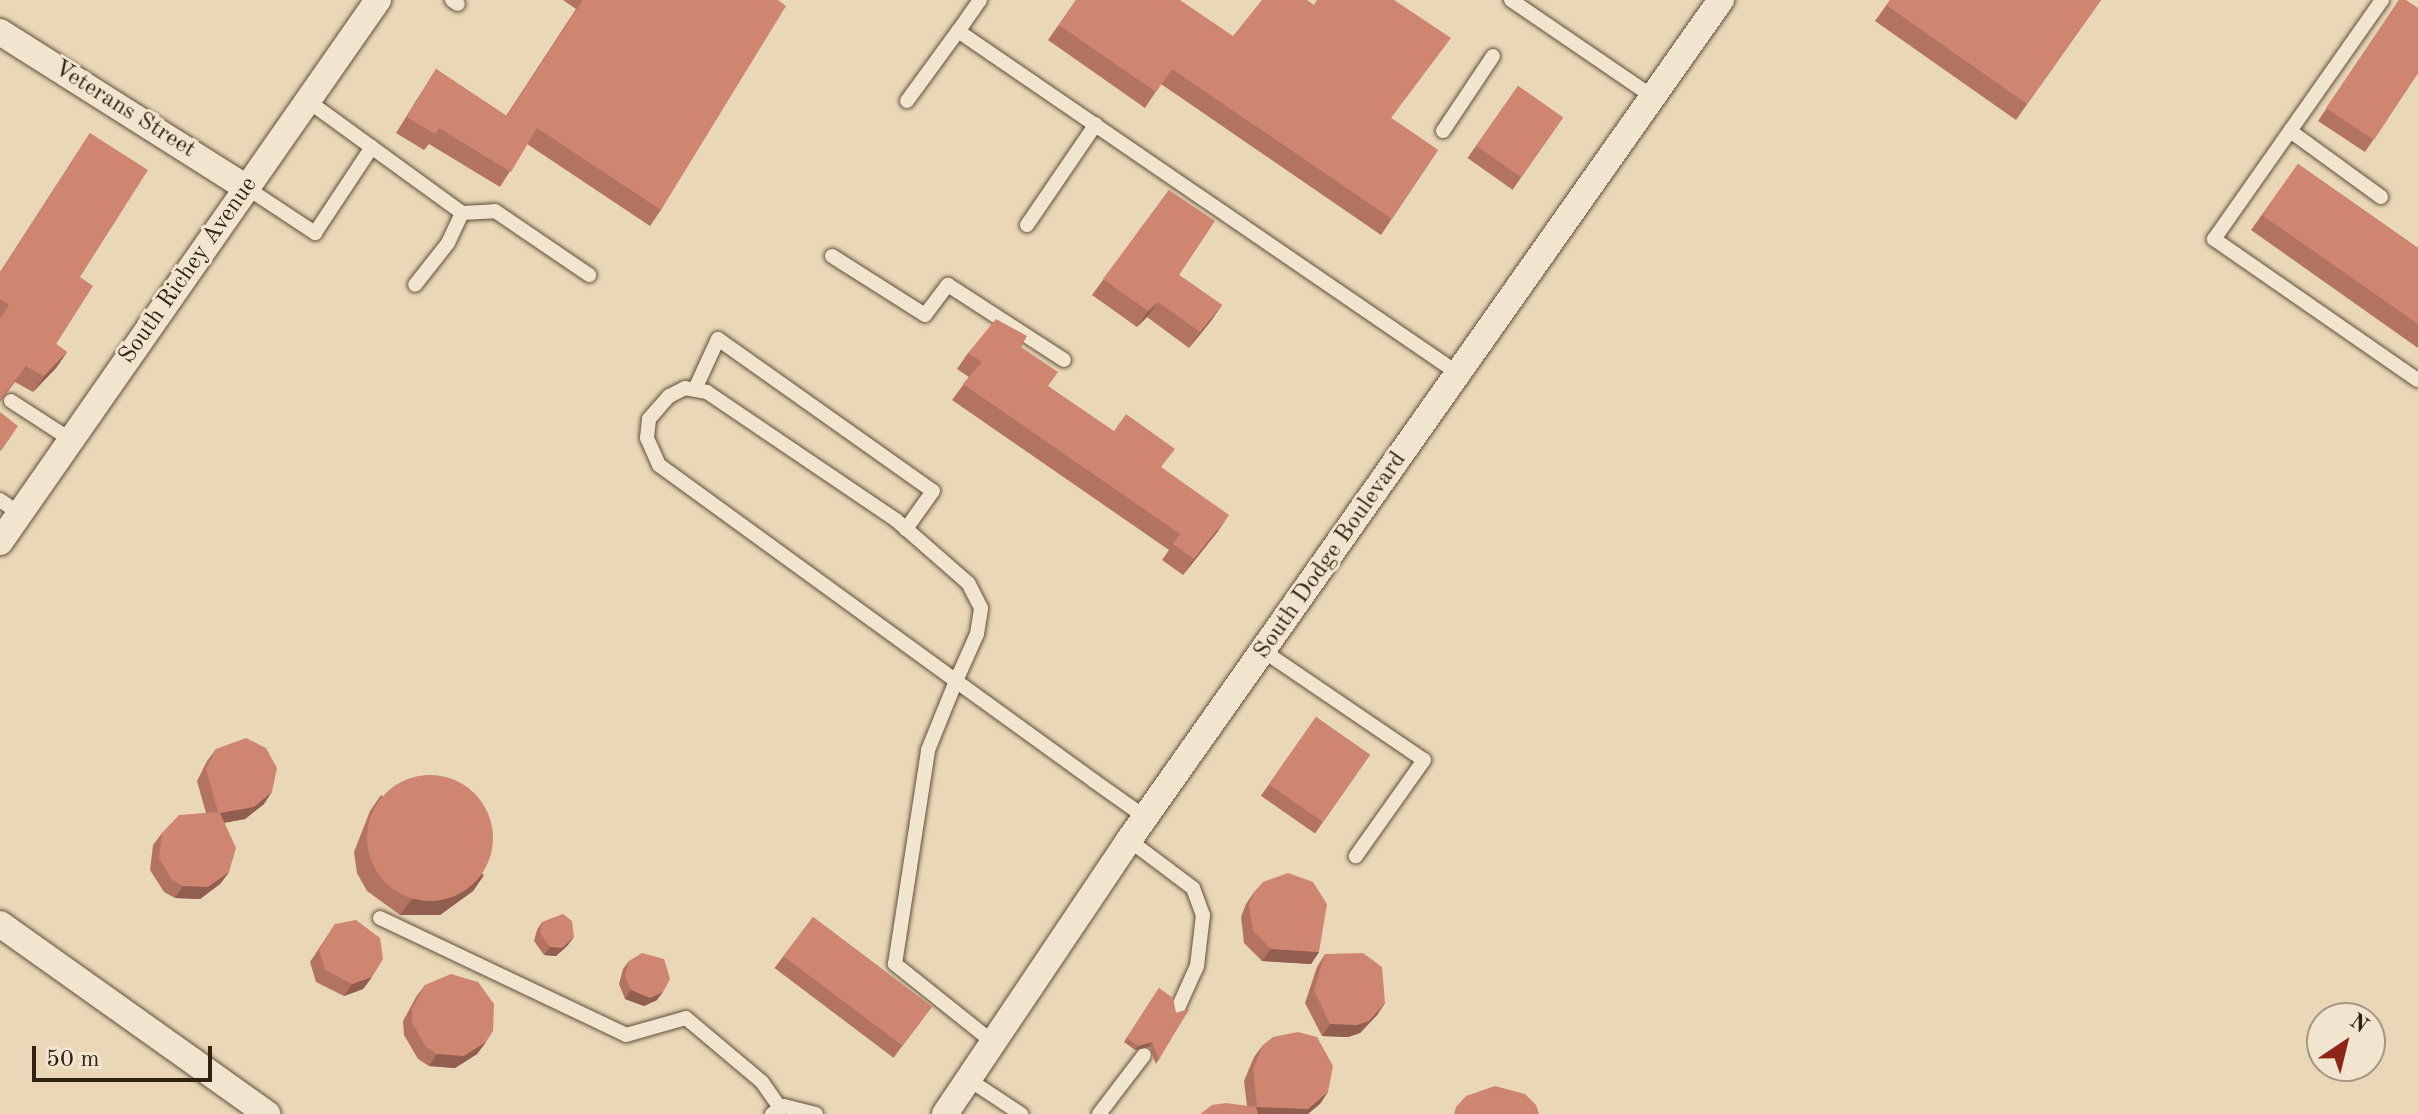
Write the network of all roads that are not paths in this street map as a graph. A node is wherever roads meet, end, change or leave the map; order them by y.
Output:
1 (378, 0) edge
2 (980, 0) edge
3 (1721, 0) edge
4 (2382, 0) edge
5 (1520, 3) edge
6 (958, 31) junction
7 (0, 32) edge
8 (1493, 56) dead end
9 (1653, 97) junction
10 (308, 101) junction
11 (907, 101) dead end
12 (1096, 124) junction
13 (1443, 131) dead end
14 (2290, 131) junction
15 (372, 147) junction
16 (247, 188) junction
17 (2381, 197) dead end
18 (462, 213) junction
19 (1027, 225) dead end
20 (832, 256) dead end
21 (589, 275) dead end
22 (415, 285) dead end
23 (1064, 360) dead end
24 (1459, 374) junction
25 (2418, 380) edge
26 (695, 389) junction
27 (11, 401) edge
28 (71, 440) junction
29 (10, 507) edge
30 (906, 529) junction
31 (0, 542) edge
32 (1265, 652) junction
33 (956, 681) junction
34 (1145, 817) junction
35 (1129, 840) junction
36 (1356, 856) dead end
37 (380, 918) dead end
38 (0, 924) edge
39 (1178, 1008) edge
40 (994, 1043) junction
41 (1144, 1055) dead end
42 (968, 1079) junction
43 (776, 1111) edge
44 (267, 1114) edge
45 (816, 1114) edge
46 (945, 1114) edge
47 (1021, 1114) edge
48 (1099, 1114) edge

1 - 10 street, South Richey Avenue
2 - 6 lane
3 - 9 street, South Dodge Boulevard
4 - 14 lane
5 - 9 lane
6 - 11 lane
6 - 12 lane
7 - 16 street, Veterans Street
8 - 13 lane
9 - 24 street, South Dodge Boulevard
10 - 15 lane
10 - 16 street, South Richey Avenue
12 - 19 lane
12 - 24 lane
14 - 17 lane
14 - 25 lane
15 - 16 lane
15 - 18 lane
16 - 28 street, South Richey Avenue
18 - 21 lane
18 - 22 lane
20 - 23 lane
24 - 32 street, South Dodge Boulevard
26 - 30 lane
26 - 30 lane
26 - 33 lane
27 - 28 lane
28 - 29 street, South Richey Avenue
29 - 31 street, South Richey Avenue
30 - 33 lane
32 - 34 street, South Dodge Boulevard
32 - 36 lane
33 - 34 lane
33 - 40 lane
34 - 35 street, South Dodge Boulevard
35 - 39 lane
35 - 40 street, South Dodge Boulevard
37 - 43 lane
38 - 44 street
40 - 42 street, South Dodge Boulevard
41 - 48 lane
42 - 46 street, South Dodge Boulevard
42 - 47 lane
43 - 45 lane

